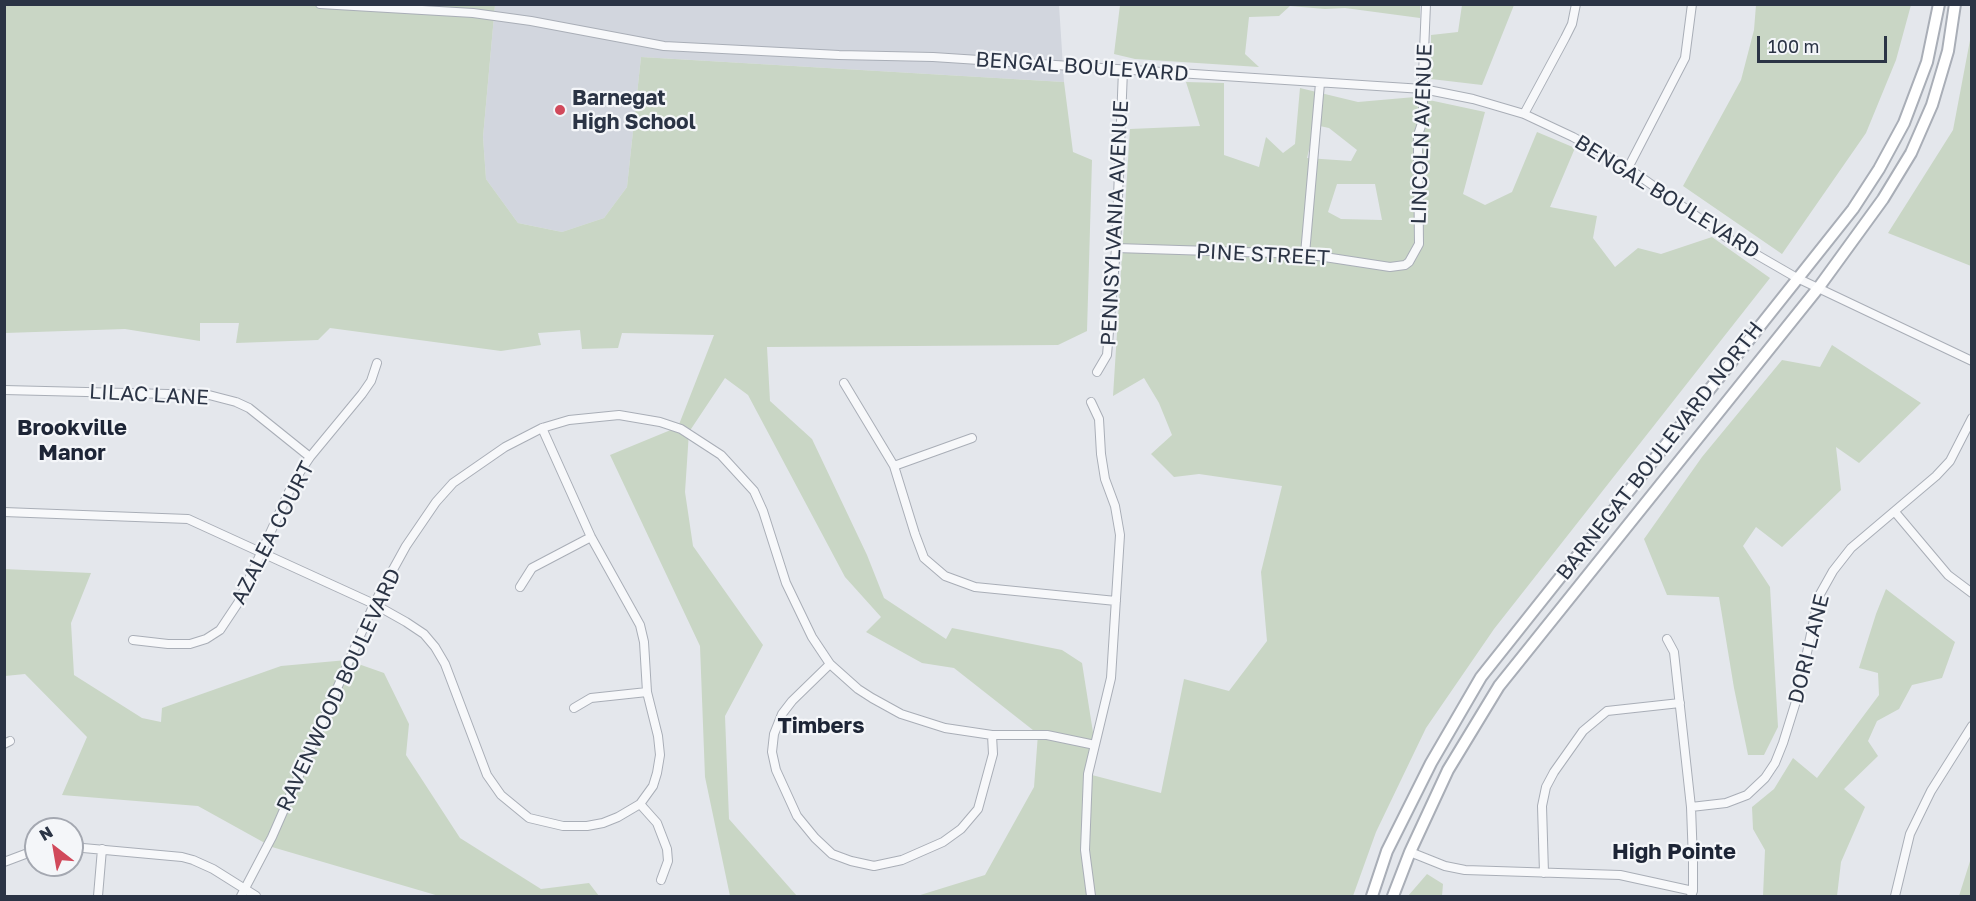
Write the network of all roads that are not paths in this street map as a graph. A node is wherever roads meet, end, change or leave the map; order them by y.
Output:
1 (320, 4) edge
2 (1426, 4) edge
3 (1576, 4) edge
4 (1692, 4) edge
5 (1939, 4) edge
6 (1955, 4) edge
7 (1123, 70) junction
8 (1320, 83) junction
9 (1423, 89) junction
10 (1524, 114) junction
11 (1628, 168) junction
12 (1116, 248) junction
13 (1305, 254) junction
14 (1409, 262) joint
15 (1797, 278) junction
16 (1819, 287) junction
17 (1971, 361) edge
18 (377, 363) dead end
19 (1097, 372) dead end
20 (844, 383) dead end
21 (4, 390) edge
22 (1091, 402) dead end
23 (1971, 418) edge
24 (542, 428) junction
25 (972, 438) dead end
26 (310, 457) junction
27 (894, 466) junction
28 (4, 512) edge
29 (1894, 512) junction
30 (591, 537) junction
31 (261, 554) junction
32 (520, 587) dead end
33 (1971, 593) edge
34 (1116, 601) junction
35 (374, 604) junction
36 (1667, 639) dead end
37 (133, 640) dead end
38 (830, 664) junction
39 (647, 692) junction
40 (1680, 703) junction
41 (574, 708) dead end
42 (1971, 726) edge
43 (992, 735) junction
44 (1095, 745) junction
45 (640, 804) junction
46 (1691, 807) junction
47 (84, 848) edge
48 (102, 849) junction
49 (1410, 852) junction
50 (24, 854) edge
51 (4, 862) edge
52 (1544, 873) junction
53 (661, 880) dead end
54 (244, 894) edge
55 (1692, 894) edge
56 (98, 897) edge
57 (256, 897) edge
58 (1091, 897) edge
59 (1372, 897) edge
60 (1393, 897) edge
61 (1895, 897) edge

1 - 7 street, BENGAL BOULEVARD
2 - 9 street, LINCOLN AVENUE
3 - 10 street
4 - 11 street
5 - 15 street, BARNEGAT BOULEVARD NORTH
6 - 16 street, BARNEGAT BOULEVARD NORTH
7 - 8 street, BENGAL BOULEVARD
7 - 12 street, PENNSYLVANIA AVENUE
8 - 9 street, BENGAL BOULEVARD
8 - 13 street
9 - 10 street, BENGAL BOULEVARD
9 - 14 street, LINCOLN AVENUE
10 - 11 street, BENGAL BOULEVARD
11 - 15 street, BENGAL BOULEVARD
12 - 13 street, PINE STREET
12 - 19 street, PENNSYLVANIA AVENUE
13 - 14 street, PINE STREET
15 - 16 street, BENGAL BOULEVARD
15 - 59 street, BARNEGAT BOULEVARD NORTH
16 - 17 street, BENGAL BOULEVARD
16 - 49 street, BARNEGAT BOULEVARD NORTH
18 - 26 street, AZALEA COURT
20 - 27 street
21 - 26 street, LILAC LANE
22 - 34 street
23 - 29 street, DORI LANE
24 - 30 street
24 - 35 street, RAVENWOOD BOULEVARD
24 - 38 street, RAVENWOOD BOULEVARD
25 - 27 street
26 - 31 street, AZALEA COURT
27 - 34 street
28 - 31 street
29 - 33 street
29 - 46 street, DORI LANE
30 - 32 street
30 - 39 street
31 - 35 street
31 - 37 street, AZALEA COURT
34 - 44 street
35 - 45 street
35 - 54 street, RAVENWOOD BOULEVARD
36 - 40 street
38 - 43 street, RAVENWOOD BOULEVARD
38 - 43 street
39 - 41 street
39 - 45 street
40 - 46 street
40 - 52 street
42 - 61 street
43 - 44 street, RAVENWOOD BOULEVARD
44 - 58 street
45 - 53 street
46 - 55 street
47 - 48 street
48 - 54 street
48 - 56 street
49 - 52 street
49 - 60 street, BARNEGAT BOULEVARD NORTH
50 - 51 street
52 - 55 street
54 - 57 street

